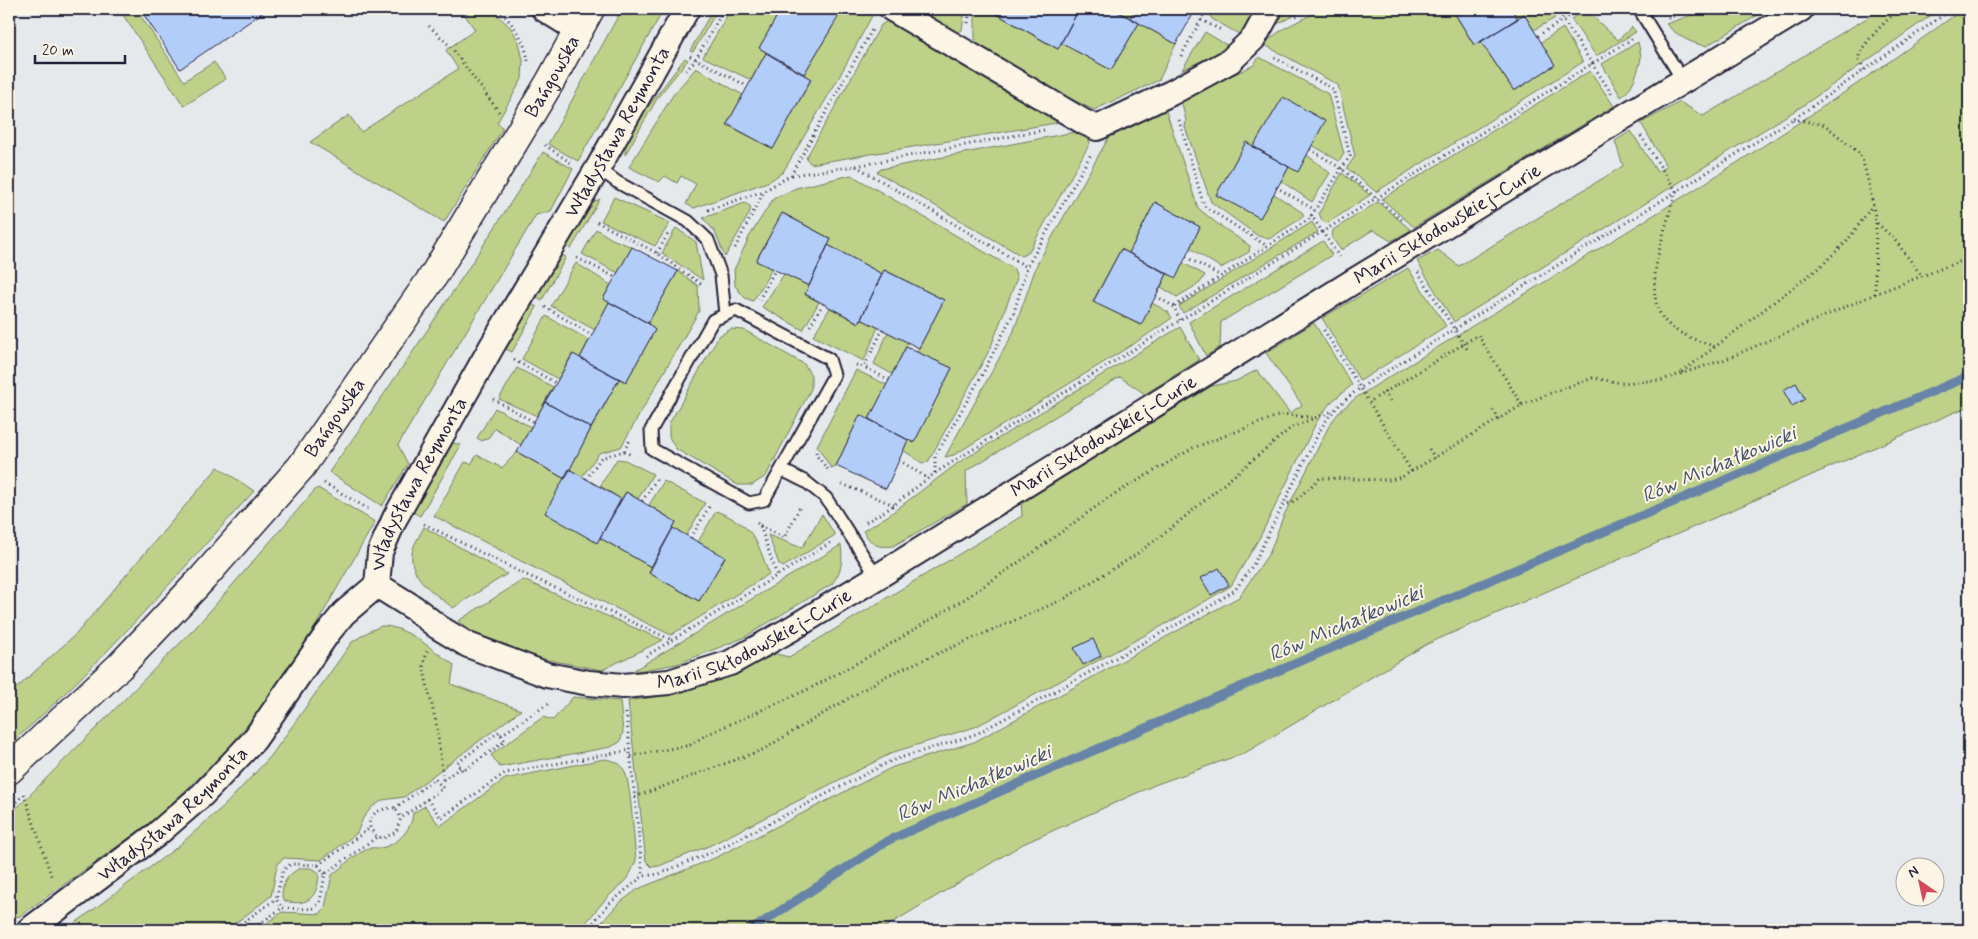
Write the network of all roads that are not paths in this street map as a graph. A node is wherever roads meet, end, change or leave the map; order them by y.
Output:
1 (544, 9) edge
2 (687, 9) edge
3 (892, 9) edge
4 (1270, 9) edge
5 (1639, 9) edge
6 (1801, 9) edge
7 (584, 19) edge
8 (1683, 81) junction
9 (587, 167) junction
10 (725, 314) junction
11 (782, 470) junction
12 (877, 577) junction
13 (377, 585) junction
14 (9, 770) edge
15 (28, 930) edge

1 - 7 street
2 - 9 street, Władysława Reymonta
3 - 4 street
5 - 8 lane
6 - 8 street, Marii Skłodowskiej-Curie
7 - 14 street, Bańgowska
8 - 12 street, Marii Skłodowskiej-Curie
9 - 10 lane
9 - 13 street, Władysława Reymonta
10 - 11 lane
10 - 11 lane
11 - 12 lane
12 - 13 street, Marii Skłodowskiej-Curie
13 - 15 street, Władysława Reymonta

